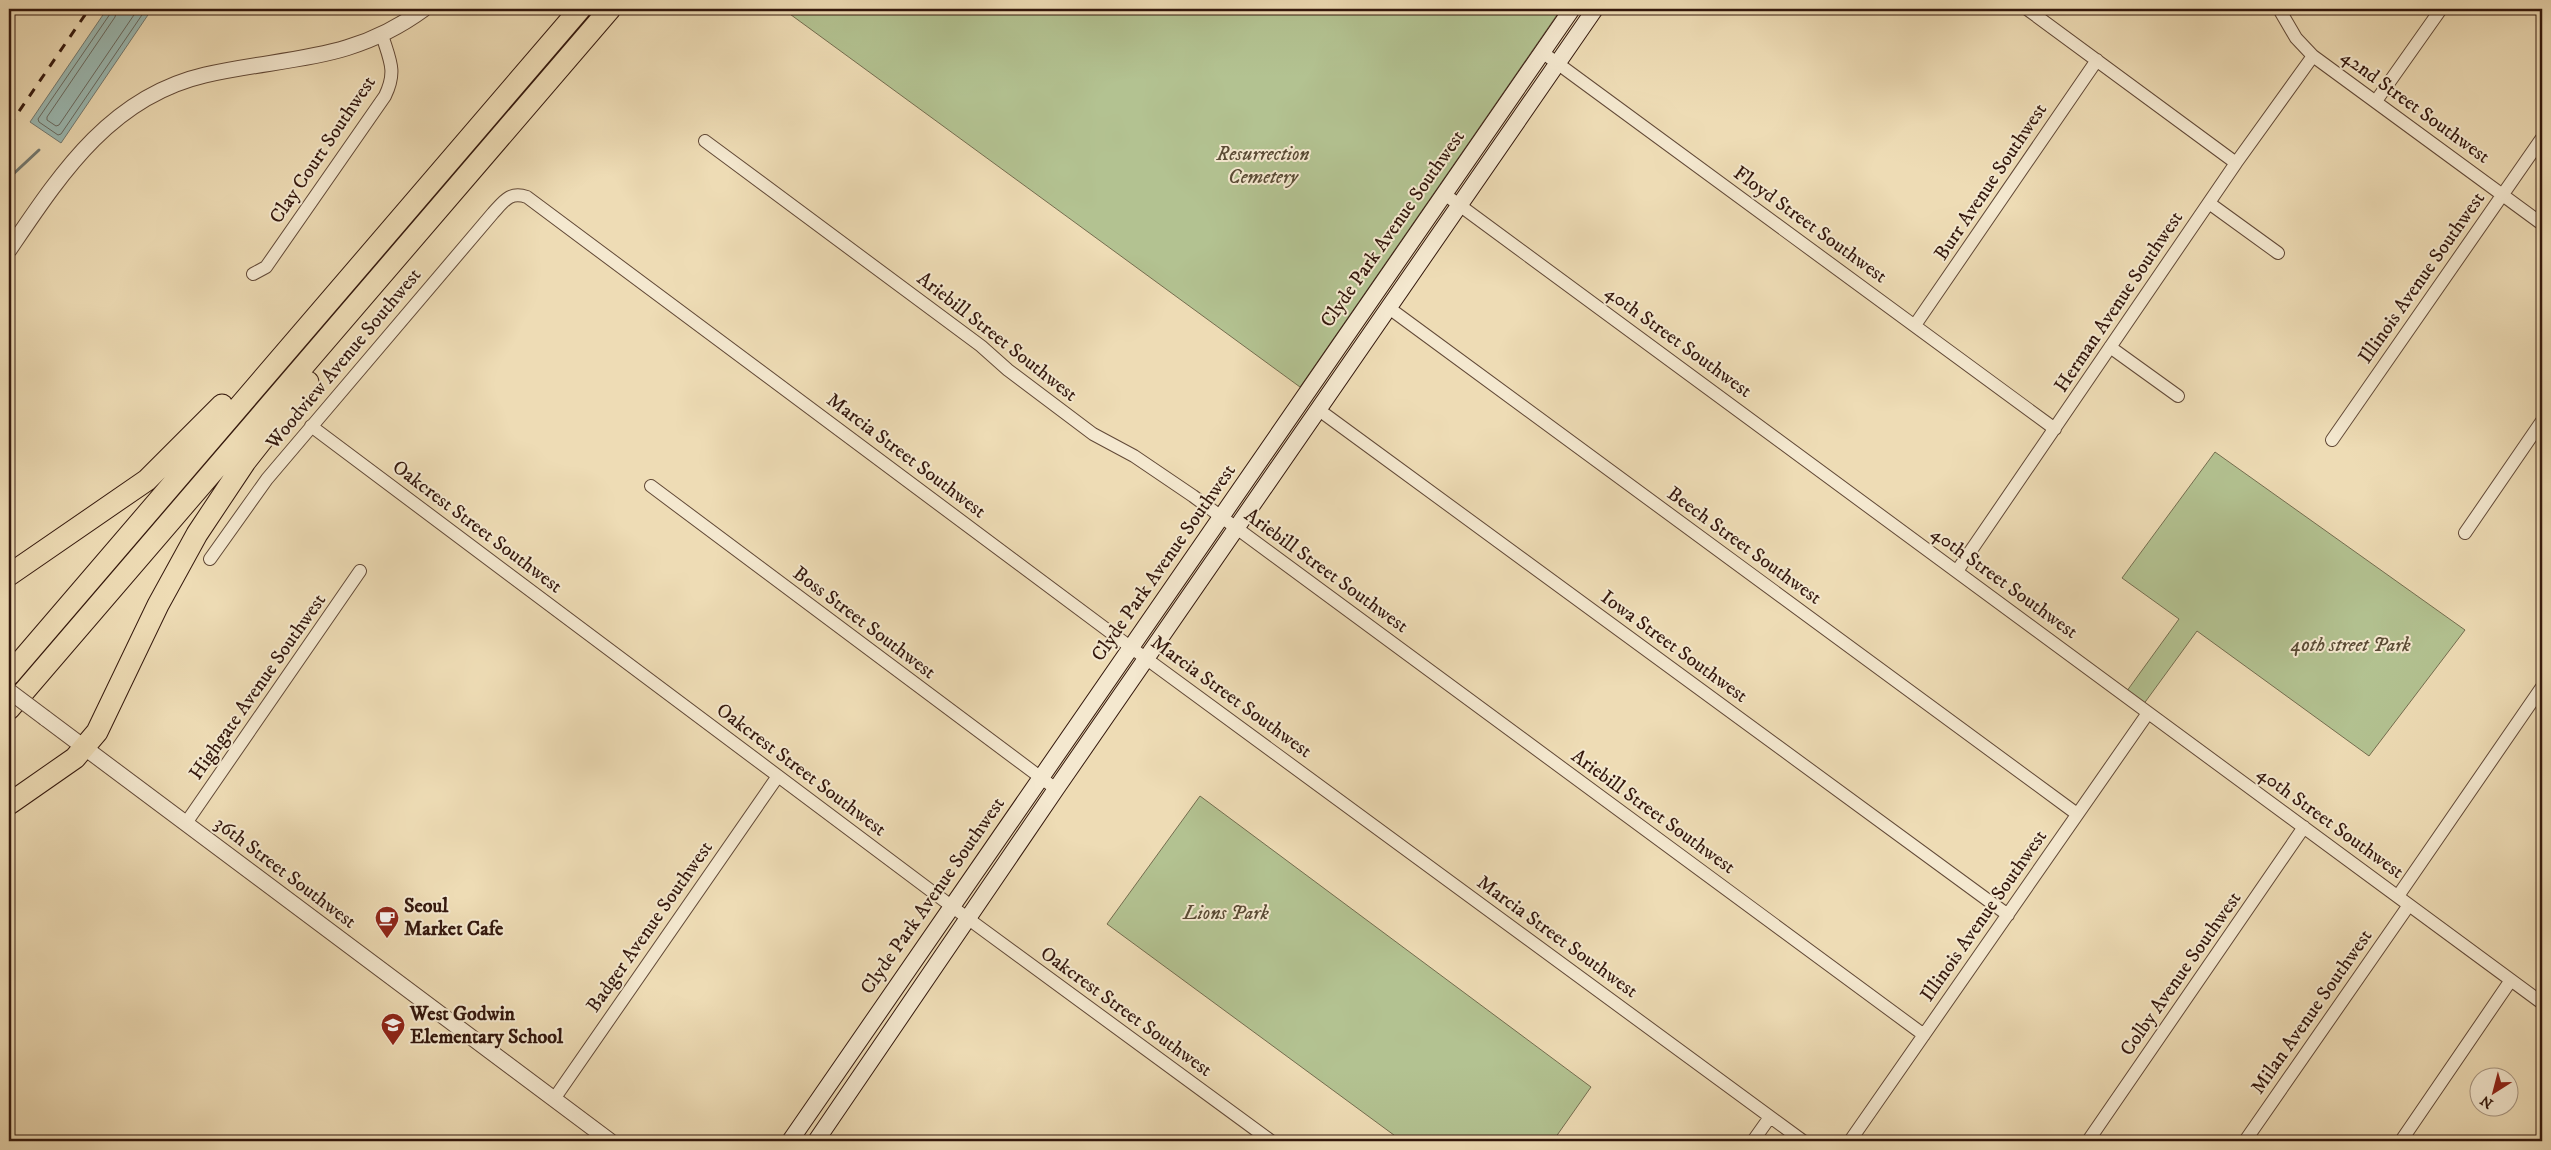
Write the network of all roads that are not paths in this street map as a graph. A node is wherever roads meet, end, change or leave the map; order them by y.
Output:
1 (424, 9) edge
2 (580, 9) edge
3 (610, 9) edge
4 (1572, 9) edge
5 (1595, 9) edge
6 (2027, 9) edge
7 (2279, 9) edge
8 (2441, 9) edge
9 (382, 35) junction
10 (1542, 52) junction
11 (2313, 56) junction
12 (2097, 60) junction
13 (1558, 64) junction
14 (2376, 101) junction
15 (2542, 138) edge
16 (705, 141) dead end
17 (2236, 163) junction
18 (517, 193) joint
19 (1443, 194) junction
20 (2503, 194) junction
21 (2209, 203) junction
22 (1460, 206) junction
23 (2542, 224) edge
24 (9, 250) edge
25 (2278, 253) dead end
26 (392, 263) junction
27 (253, 274) dead end
28 (346, 282) junction
29 (1389, 308) junction
30 (1916, 325) junction
31 (2110, 347) junction
32 (2178, 396) dead end
33 (1319, 410) junction
34 (2542, 421) edge
35 (311, 426) junction
36 (2055, 429) junction
37 (2332, 440) dead end
38 (651, 486) dead end
39 (1221, 517) junction
40 (1236, 529) junction
41 (2465, 533) dead end
42 (210, 559) dead end
43 (360, 571) dead end
44 (1957, 571) junction
45 (9, 575) edge
46 (1132, 647) junction
47 (1147, 657) junction
48 (9, 675) edge
49 (2542, 687) edge
50 (9, 690) edge
51 (9, 709) edge
52 (2148, 712) junction
53 (86, 748) junction
54 (778, 776) junction
55 (1041, 778) junction
56 (1056, 789) junction
57 (9, 804) edge
58 (2077, 814) junction
59 (186, 823) junction
60 (2304, 827) junction
61 (2398, 896) junction
62 (2409, 905) junction
63 (952, 906) junction
64 (2008, 915) junction
65 (967, 918) junction
66 (2511, 980) junction
67 (2542, 1002) edge
68 (1924, 1035) junction
69 (554, 1099) junction
70 (1770, 1117) junction
71 (610, 1141) edge
72 (790, 1141) edge
73 (816, 1141) edge
74 (1271, 1141) edge
75 (1753, 1141) edge
76 (1803, 1141) edge
77 (1850, 1141) edge
78 (2088, 1141) edge
79 (2245, 1141) edge
80 (2401, 1141) edge

1 - 9 street
2 - 28 highway
3 - 26 highway
4 - 10 main road, Clyde Park Avenue Southwest
5 - 13 main road, Clyde Park Avenue Southwest
6 - 12 street
7 - 11 street, 42nd Street Southwest
8 - 14 street
9 - 24 street
9 - 27 street, Clay Court Southwest
10 - 13 street, Floyd Street Southwest
10 - 19 main road, Clyde Park Avenue Southwest
11 - 14 street, 42nd Street Southwest
11 - 17 street, Herman Avenue Southwest
12 - 17 street
12 - 30 street, Burr Avenue Southwest
13 - 22 main road, Clyde Park Avenue Southwest
13 - 30 street, Floyd Street Southwest
14 - 20 street, 42nd Street Southwest
15 - 20 street, Illinois Avenue Southwest
16 - 39 street, Ariebill Street Southwest
17 - 21 street, Herman Avenue Southwest
18 - 35 street, Woodview Avenue Southwest
18 - 46 street, Marcia Street Southwest
19 - 22 street, 40th Street Southwest
19 - 39 main road, Clyde Park Avenue Southwest
20 - 23 street, 42nd Street Southwest
20 - 37 street, Illinois Avenue Southwest
21 - 25 street
21 - 31 street, Herman Avenue Southwest
22 - 29 main road, Clyde Park Avenue Southwest
22 - 44 street, 40th Street Southwest
26 - 51 highway
26 - 53 highway
28 - 45 highway
28 - 48 highway
29 - 33 main road, Clyde Park Avenue Southwest
29 - 58 street, Beech Street Southwest
30 - 36 street, Floyd Street Southwest
31 - 32 street
31 - 36 street, Herman Avenue Southwest
33 - 40 main road, Clyde Park Avenue Southwest
33 - 64 street, Iowa Street Southwest
34 - 41 street
35 - 42 street, Woodview Avenue Southwest
35 - 54 street, Oakcrest Street Southwest
36 - 44 street, Herman Avenue Southwest
38 - 55 street, Boss Street Southwest
39 - 40 street, Ariebill Street Southwest
39 - 46 main road, Clyde Park Avenue Southwest
40 - 47 main road, Clyde Park Avenue Southwest
40 - 68 street, Ariebill Street Southwest
43 - 59 street, Highgate Avenue Southwest
44 - 52 street, 40th Street Southwest
46 - 47 street, Marcia Street Southwest
46 - 55 main road, Clyde Park Avenue Southwest
47 - 56 main road, Clyde Park Avenue Southwest
47 - 70 street, Marcia Street Southwest
49 - 61 street
50 - 53 street, 36th Street Southwest, bridge
52 - 58 street, Illinois Avenue Southwest
52 - 60 street, 40th Street Southwest
53 - 57 highway
53 - 59 street, 36th Street Southwest
54 - 63 street, Oakcrest Street Southwest
54 - 69 street, Badger Avenue Southwest
55 - 56 street, Boss Street Southwest
55 - 63 main road, Clyde Park Avenue Southwest
56 - 65 main road, Clyde Park Avenue Southwest
58 - 64 street, Illinois Avenue Southwest
59 - 69 street, 36th Street Southwest
60 - 61 street, 40th Street Southwest
60 - 78 street, Colby Avenue Southwest
61 - 62 street, 40th Street Southwest
62 - 66 street, 40th Street Southwest
62 - 79 street, Milan Avenue Southwest
63 - 65 street, Oakcrest Street Southwest
63 - 72 main road, Clyde Park Avenue Southwest
64 - 68 street, Illinois Avenue Southwest
65 - 73 main road, Clyde Park Avenue Southwest
65 - 74 street, Oakcrest Street Southwest
66 - 67 street, 40th Street Southwest
66 - 80 street
68 - 77 street, Illinois Avenue Southwest
69 - 71 street, 36th Street Southwest
70 - 75 street
70 - 76 street, Marcia Street Southwest

